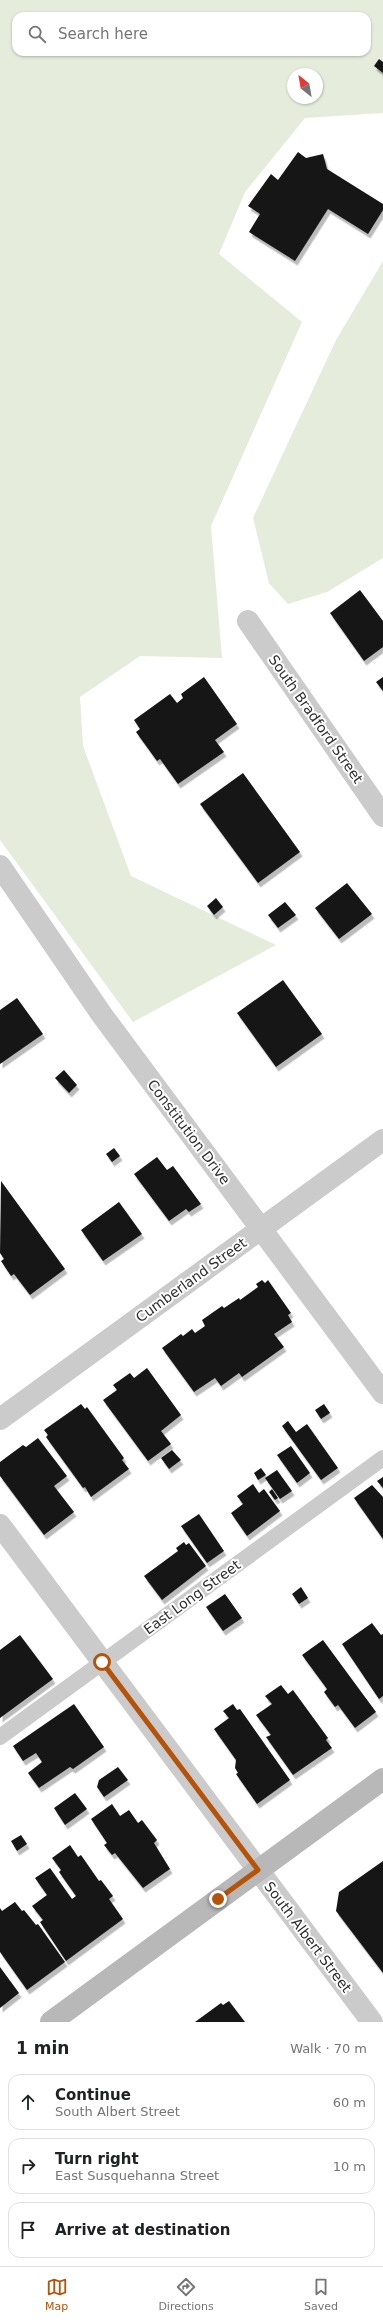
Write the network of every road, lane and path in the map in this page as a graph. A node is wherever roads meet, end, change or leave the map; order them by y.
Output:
1 (248, 621) dead end
2 (382, 814) edge
3 (0, 866) edge
4 (383, 1140) edge
5 (260, 1230) junction
6 (383, 1393) edge
7 (0, 1419) edge
8 (383, 1458) edge
9 (0, 1525) edge
10 (102, 1662) junction
11 (0, 1737) edge
12 (383, 1779) edge
13 (258, 1870) junction
14 (56, 2020) edge
15 (372, 2022) edge

1 - 2 street, South Bradford Street
3 - 5 street, Constitution Drive
4 - 5 street, Cumberland Street
5 - 6 street, Constitution Drive
5 - 7 street, Cumberland Street
8 - 10 lane, East Long Street
9 - 10 street, South Albert Street
10 - 11 lane, East Long Street
10 - 13 street, South Albert Street
12 - 13 main road
13 - 14 main road
13 - 15 street, South Albert Street

